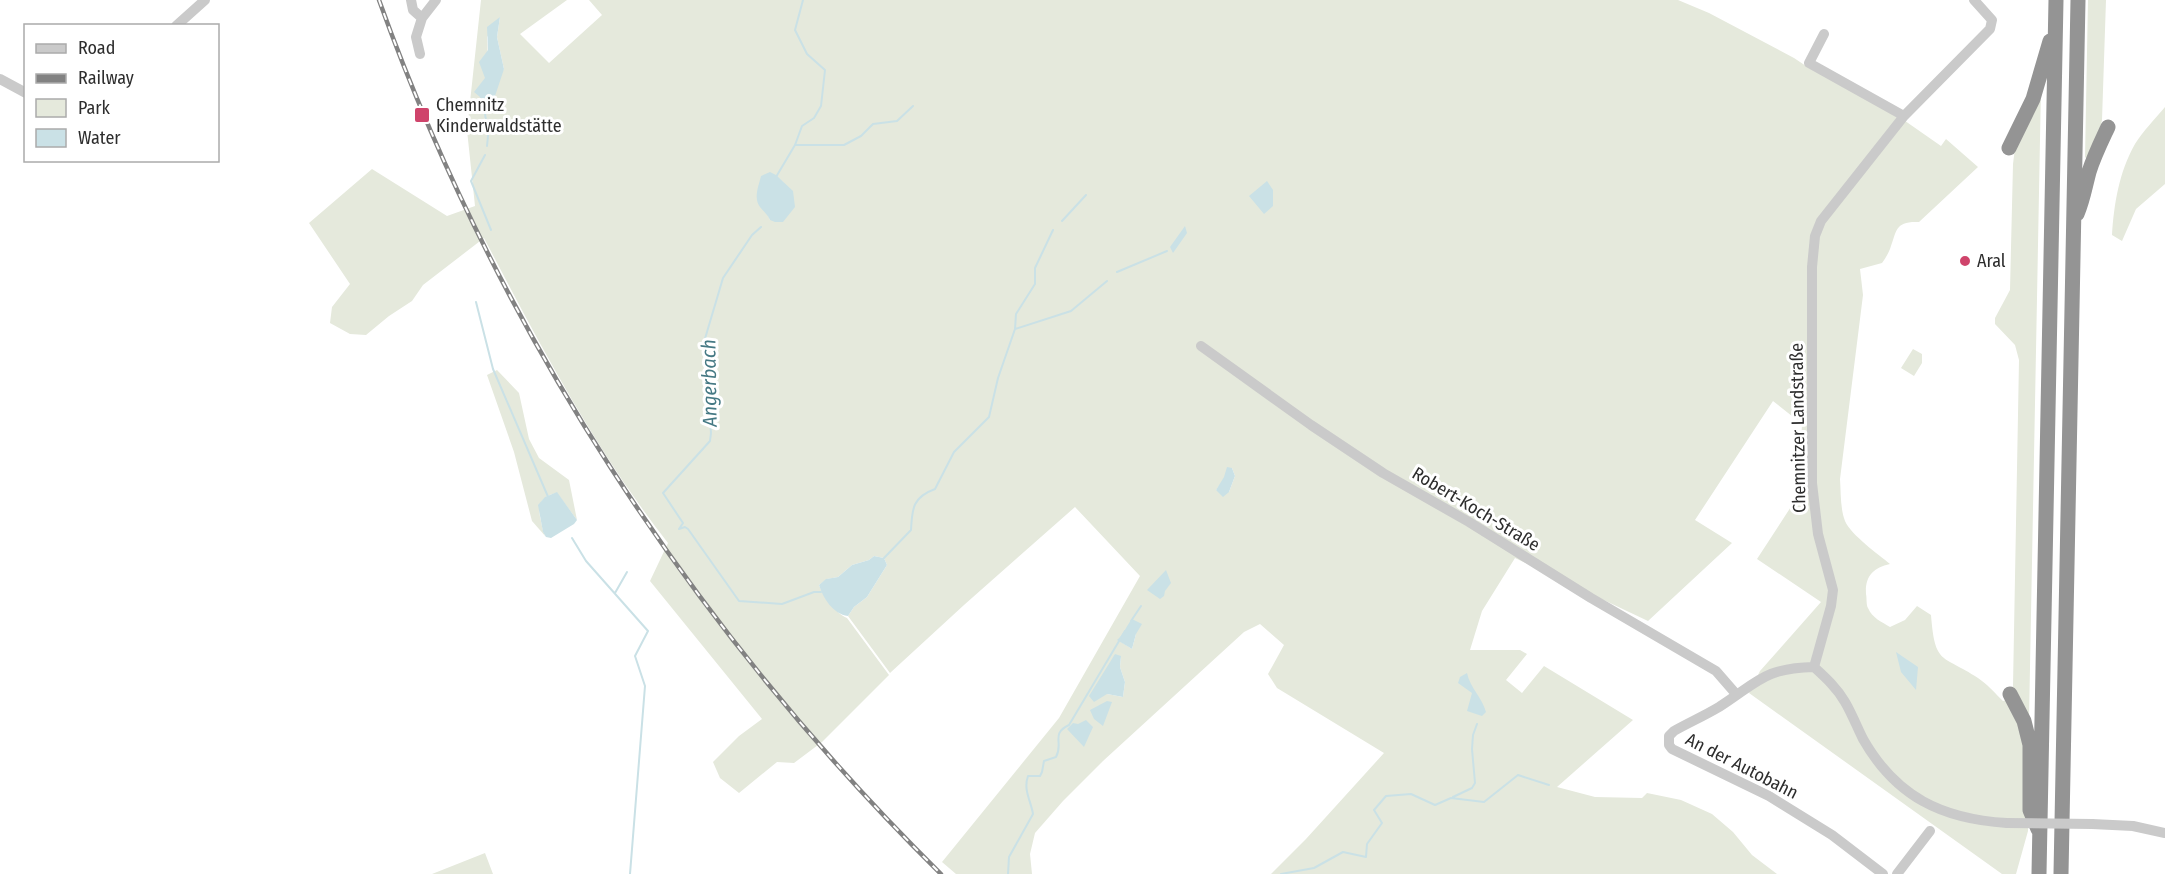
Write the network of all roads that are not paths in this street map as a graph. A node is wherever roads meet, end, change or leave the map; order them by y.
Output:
1 (205, 0) edge
2 (411, 0) edge
3 (435, 0) edge
4 (1974, 0) edge
5 (2056, 0) edge
6 (2078, 0) edge
7 (422, 18) junction
8 (178, 24) edge
9 (2055, 27) junction
10 (1824, 34) dead end
11 (420, 54) dead end
12 (0, 79) edge
13 (24, 92) edge
14 (1904, 116) junction
15 (2108, 127) dead end
16 (2009, 148) dead end
17 (2073, 223) junction
18 (1201, 346) dead end
19 (1814, 667) junction
20 (1736, 694) junction
21 (2010, 694) dead end
22 (1930, 831) dead end
23 (2165, 833) edge
24 (2040, 834) junction
25 (1883, 874) edge
26 (1897, 874) edge
27 (2039, 874) edge
28 (2061, 874) edge

1 - 8 street
2 - 7 street
3 - 7 street
4 - 14 street, Chemnitzer Landstraße
5 - 9 highway
6 - 17 highway
7 - 11 street
9 - 16 highway
9 - 24 highway
10 - 14 street
12 - 13 street
14 - 19 street, Chemnitzer Landstraße
15 - 17 highway
17 - 28 highway
18 - 20 street, Robert-Koch-Straße
19 - 20 street, An der Autobahn
19 - 23 street, bridge
20 - 25 street, An der Autobahn
21 - 24 highway
22 - 26 street
24 - 27 highway

